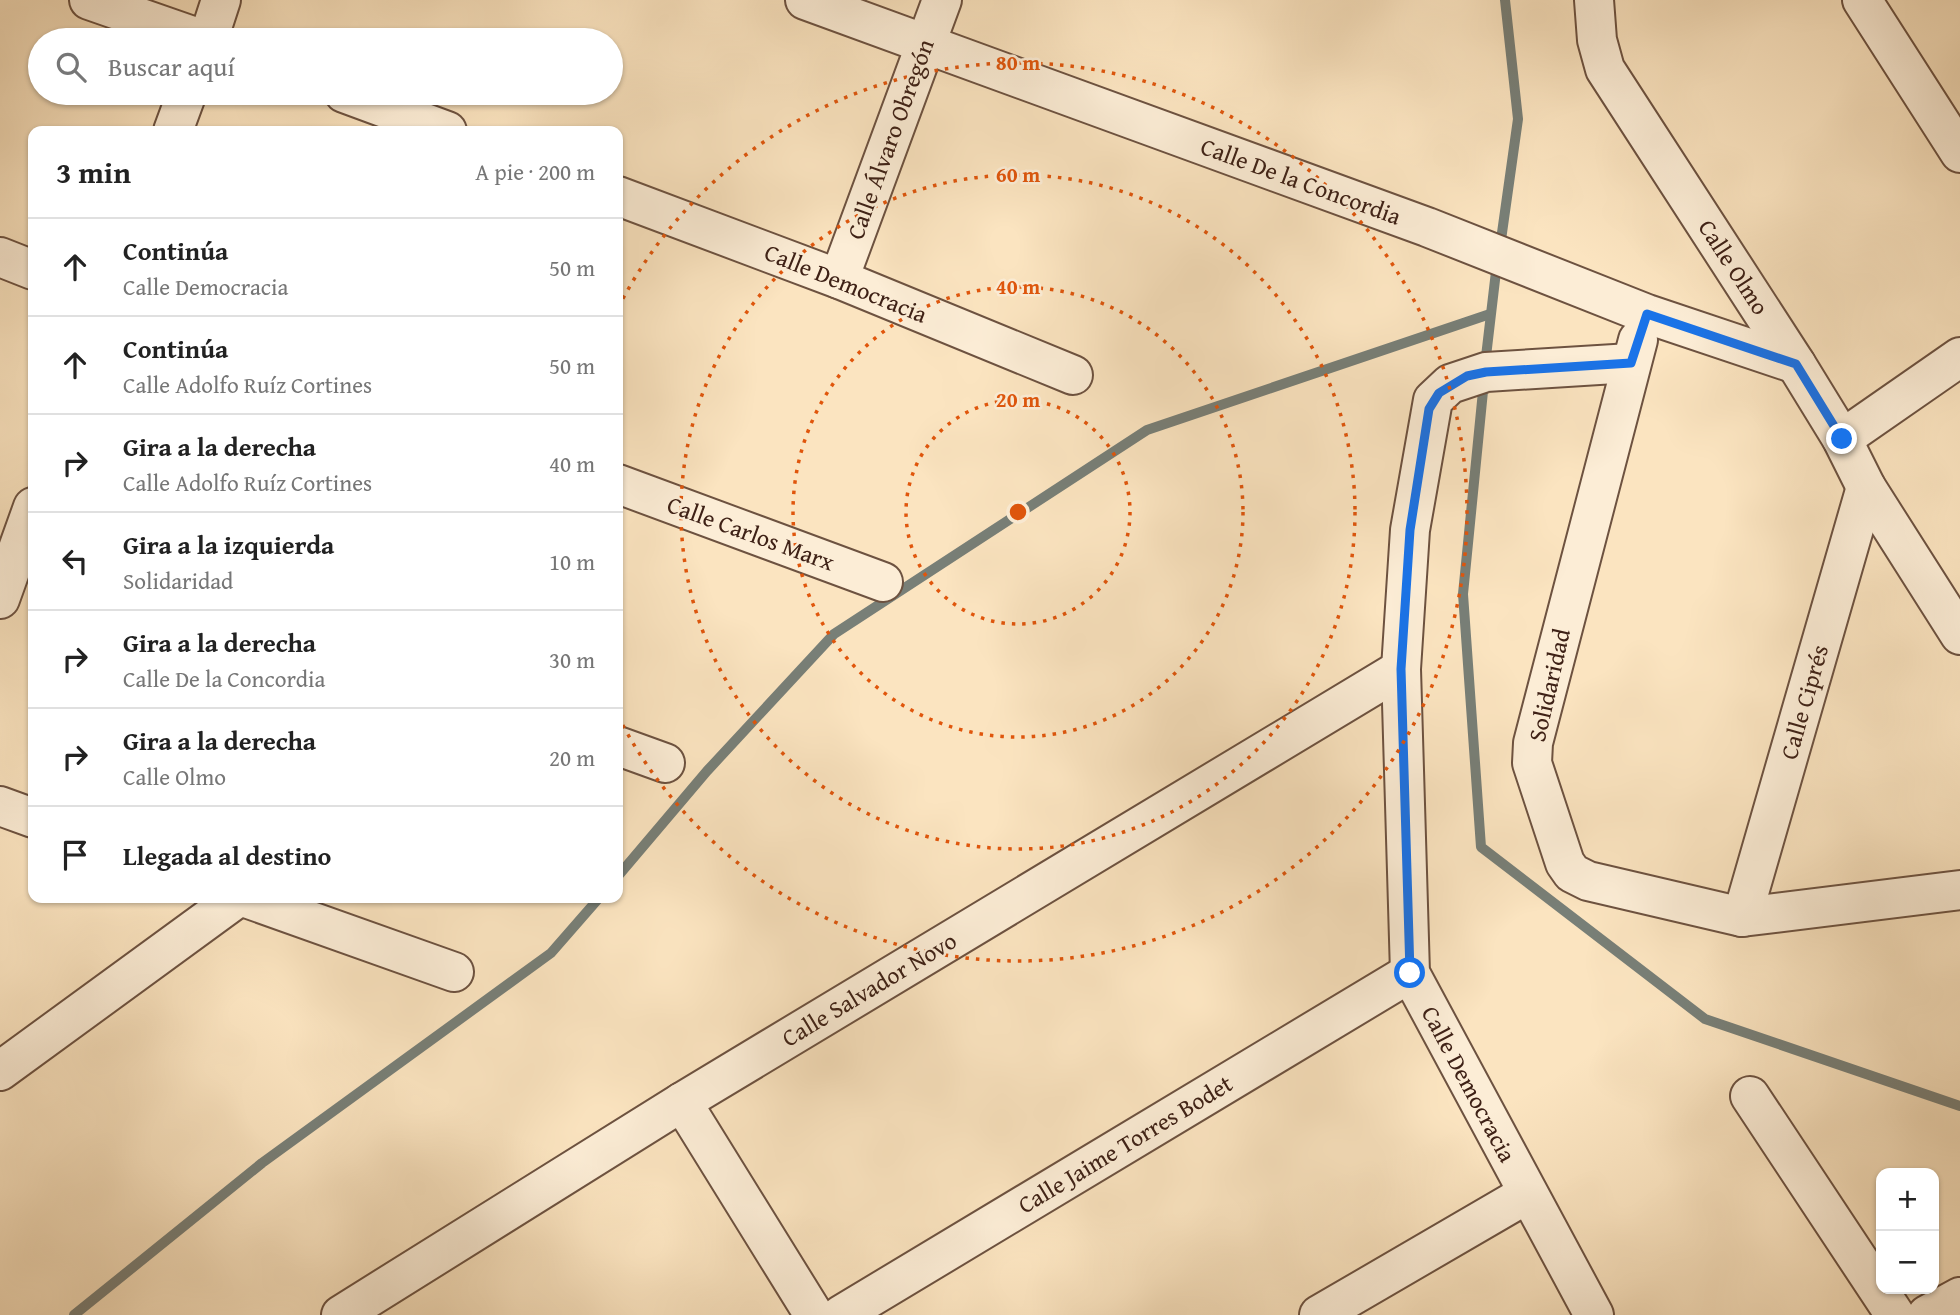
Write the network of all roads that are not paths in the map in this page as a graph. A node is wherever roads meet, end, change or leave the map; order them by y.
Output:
1 (89, 0) edge
2 (221, 0) edge
3 (805, 0) edge
4 (942, 0) edge
5 (1594, 0) edge
6 (1862, 0) edge
7 (171, 28) edge
8 (210, 28) edge
9 (925, 44) junction
10 (183, 105) edge
11 (377, 105) edge
12 (175, 126) edge
13 (433, 126) edge
14 (1960, 153) edge
15 (623, 198) edge
16 (0, 257) edge
17 (28, 268) edge
18 (839, 279) junction
19 (1647, 314) junction
20 (1960, 357) edge
21 (1631, 363) junction
22 (1796, 364) junction
23 (1073, 375) dead end
24 (1842, 439) junction
25 (623, 486) edge
26 (1866, 487) junction
27 (23, 523) edge
28 (883, 582) dead end
29 (0, 599) edge
30 (1960, 635) edge
31 (1401, 669) junction
32 (623, 748) edge
33 (664, 763) dead end
34 (0, 806) edge
35 (28, 816) edge
36 (1960, 890) edge
37 (230, 903) edge
38 (260, 903) edge
39 (1742, 917) junction
40 (454, 972) dead end
41 (1410, 973) junction
42 (0, 1071) edge
43 (1750, 1096) dead end
44 (682, 1101) junction
45 (1527, 1194) junction
46 (1960, 1297) edge
47 (341, 1315) edge
48 (814, 1315) edge
49 (841, 1315) edge
50 (1319, 1315) edge
51 (1594, 1315) edge
52 (1895, 1315) edge
53 (1927, 1315) edge

1 - 7 street
2 - 8 street
3 - 9 street, Calle De la Concordia
4 - 9 street, Calle Álvaro Obregón
5 - 22 street, Calle Olmo
6 - 14 street
9 - 18 street, Calle Álvaro Obregón
9 - 19 street, Calle De la Concordia
10 - 12 street
11 - 13 street
15 - 18 street, Calle Democracia
16 - 17 street
18 - 23 street, Calle Democracia
19 - 21 street, Solidaridad
19 - 22 street, Calle De la Concordia
20 - 24 street
21 - 31 street, Calle Democracia
21 - 39 street, Solidaridad
22 - 24 street, Calle Olmo
24 - 26 street, Calle Olmo
25 - 28 street, Calle Carlos Marx
26 - 30 street, Calle Olmo
26 - 39 street, Calle Ciprés
27 - 29 street
31 - 41 street, Calle Democracia
31 - 44 street, Calle Salvador Novo
32 - 33 street
34 - 35 street
36 - 39 street, Solidaridad
37 - 42 street
38 - 40 street
41 - 45 street, Calle Democracia
41 - 49 street, Calle Jaime Torres Bodet
43 - 52 street
44 - 47 street, Calle Salvador Novo
44 - 48 street
45 - 50 street
45 - 51 street, Calle Democracia
46 - 53 street

